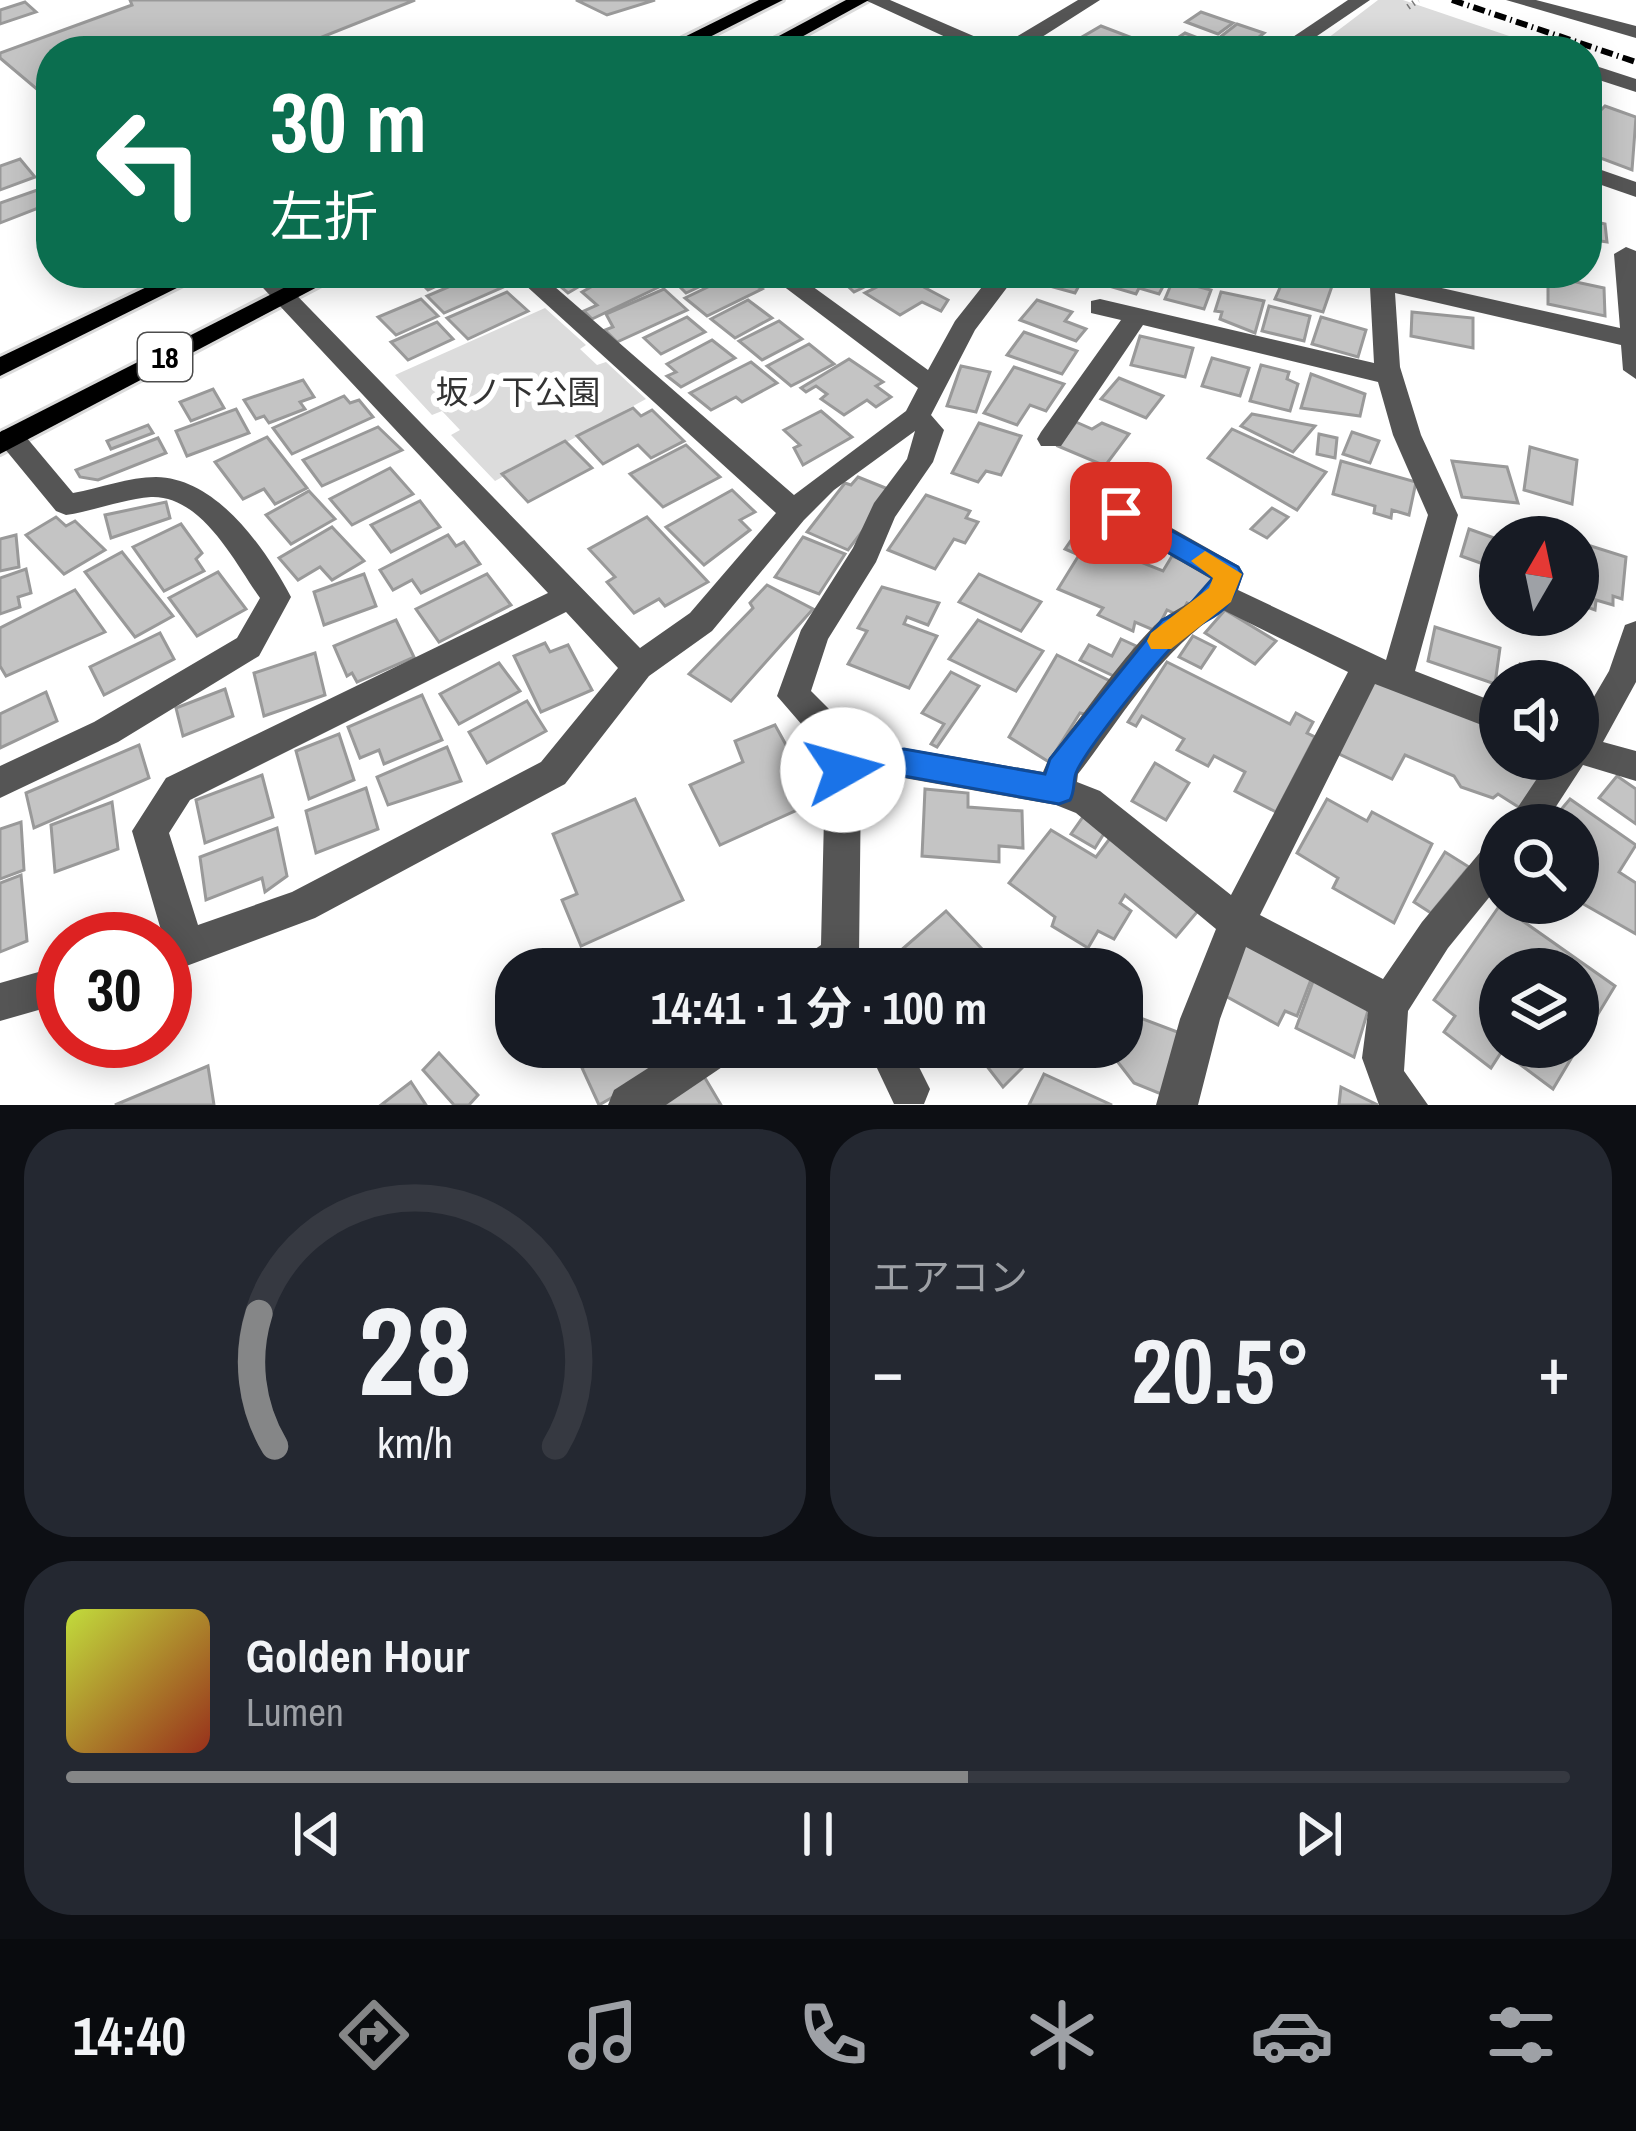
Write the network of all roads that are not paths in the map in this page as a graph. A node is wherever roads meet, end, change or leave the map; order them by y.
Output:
1 (774, 0) edge
2 (860, 0) edge
3 (874, 0) edge
4 (1091, 0) edge
5 (1361, 0) edge
6 (1515, 0) edge
7 (1636, 32) edge
8 (698, 36) edge
9 (790, 36) edge
10 (957, 36) edge
11 (1031, 36) edge
12 (1305, 36) edge
13 (1602, 74) edge
14 (1636, 86) edge
15 (1602, 178) edge
16 (1636, 190) edge
17 (1626, 254) dead end
18 (164, 288) edge
19 (277, 288) edge
20 (300, 288) edge
21 (541, 288) edge
22 (799, 288) edge
23 (996, 288) edge
24 (1382, 288) edge
25 (1404, 288) edge
26 (285, 295) junction
27 (1100, 307) dead end
28 (1136, 316) junction
29 (1634, 340) edge
30 (0, 367) edge
31 (1636, 370) edge
32 (1390, 376) junction
33 (930, 384) junction
34 (916, 417) junction
35 (1051, 439) dead end
36 (6, 441) edge
37 (794, 512) junction
38 (1121, 513) dead end
39 (1221, 595) junction
40 (571, 596) junction
41 (1636, 634) edge
42 (638, 667) junction
43 (1382, 672) junction
44 (1479, 710) edge
45 (1599, 715) edge
46 (1599, 757) edge
47 (1636, 766) edge
48 (843, 770) junction
49 (0, 783) edge
50 (1059, 790) junction
51 (1479, 882) edge
52 (167, 912) edge
53 (1237, 922) junction
54 (192, 946) edge
55 (836, 948) edge
56 (36, 992) edge
57 (0, 1002) edge
58 (1390, 1003) junction
59 (685, 1068) edge
60 (898, 1068) edge
61 (909, 1089) dead end
62 (629, 1105) edge
63 (1177, 1105) edge
64 (1407, 1105) edge

1 - 8 main road
2 - 9 main road
3 - 10 street
4 - 11 street
5 - 12 street
6 - 7 street
13 - 14 street
15 - 16 street
17 - 29 street
18 - 30 main road, 18
19 - 26 street
20 - 26 main road, 18
21 - 37 street
22 - 33 street
23 - 33 street
24 - 32 street
25 - 29 street
26 - 36 main road, 18
26 - 40 street
27 - 28 street
28 - 32 street
28 - 35 street
29 - 31 street
32 - 43 street
33 - 34 street
34 - 37 street
34 - 48 street
36 - 49 street
37 - 42 street
38 - 39 street
39 - 43 street
39 - 50 street
40 - 42 street
40 - 52 street
41 - 45 street
42 - 54 street
43 - 44 street
43 - 53 street
46 - 47 street
48 - 50 street
48 - 55 street
50 - 53 street
51 - 58 street
53 - 58 street
53 - 63 street
56 - 57 street
58 - 64 street
59 - 62 street
60 - 61 street

